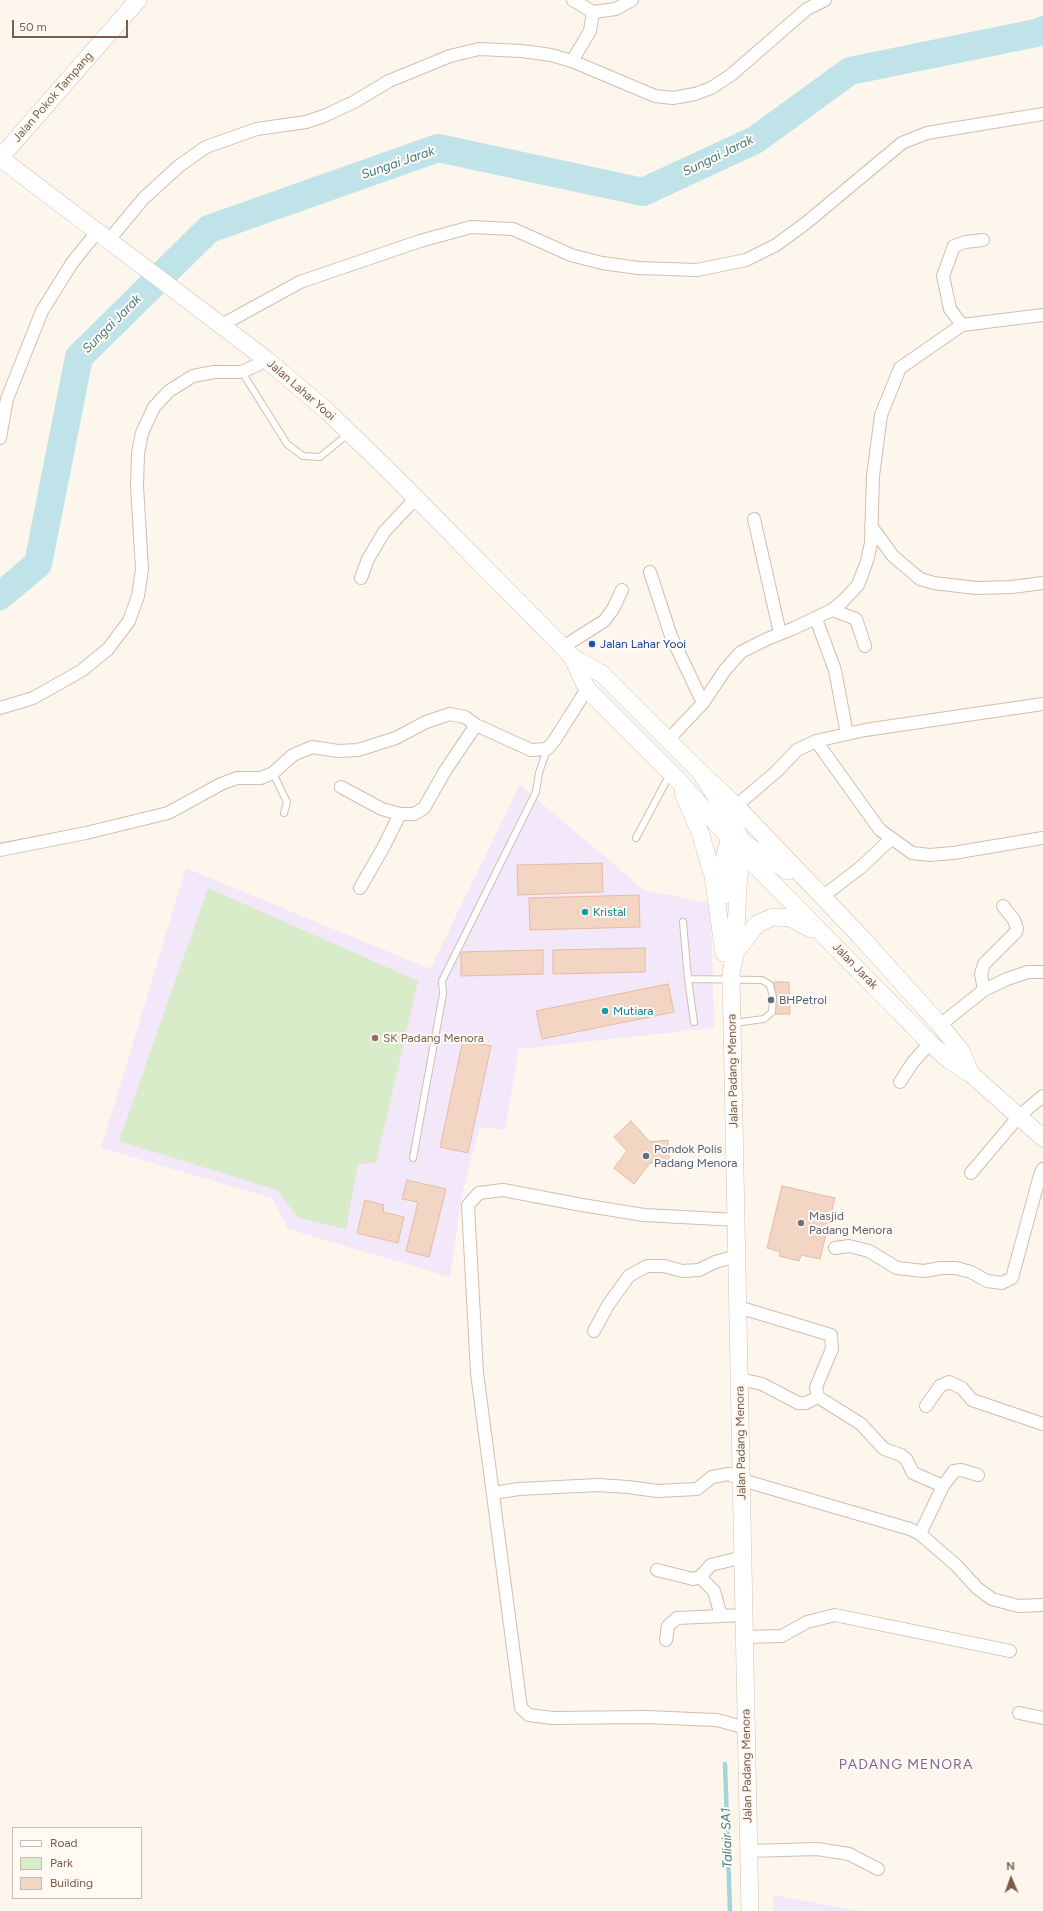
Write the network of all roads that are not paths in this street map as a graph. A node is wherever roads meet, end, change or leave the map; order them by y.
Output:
1 (138, 0) edge
2 (573, 0) edge
3 (632, 0) edge
4 (825, 0) edge
5 (594, 12) junction
6 (572, 61) junction
7 (1043, 114) edge
8 (0, 158) edge
9 (107, 240) junction
10 (983, 240) dead end
11 (1043, 315) edge
12 (962, 325) junction
13 (220, 326) junction
14 (267, 360) junction
15 (242, 372) junction
16 (349, 433) junction
17 (0, 438) edge
18 (416, 498) junction
19 (754, 519) dead end
20 (872, 526) junction
21 (650, 572) dead end
22 (361, 578) dead end
23 (1043, 583) edge
24 (622, 590) dead end
25 (832, 610) junction
26 (816, 619) junction
27 (780, 633) junction
28 (865, 646) dead end
29 (568, 652) junction
30 (587, 689) junction
31 (703, 704) junction
32 (1043, 704) edge
33 (0, 708) edge
34 (476, 725) junction
35 (847, 734) junction
36 (668, 740) junction
37 (816, 741) junction
38 (547, 749) junction
39 (700, 772) junction
40 (274, 773) junction
41 (674, 777) junction
42 (342, 787) dead end
43 (736, 806) junction
44 (284, 813) dead end
45 (400, 814) junction
46 (636, 838) dead end
47 (1043, 838) edge
48 (891, 839) junction
49 (738, 843) junction
50 (0, 850) edge
51 (360, 888) dead end
52 (820, 894) junction
53 (1003, 906) dead end
54 (682, 922) dead end
55 (829, 939) junction
56 (730, 953) junction
57 (1043, 972) edge
58 (731, 977) junction
59 (688, 979) junction
60 (984, 990) junction
61 (694, 1022) dead end
62 (732, 1023) junction
63 (940, 1025) junction
64 (930, 1043) junction
65 (972, 1074) junction
66 (900, 1082) dead end
67 (1043, 1096) edge
68 (1019, 1116) junction
69 (1043, 1138) edge
70 (414, 1158) dead end
71 (1043, 1169) edge
72 (971, 1173) dead end
73 (736, 1220) junction
74 (835, 1248) dead end
75 (737, 1256) junction
76 (738, 1307) junction
77 (594, 1331) dead end
78 (740, 1378) junction
79 (818, 1396) junction
80 (926, 1406) dead end
81 (1043, 1424) edge
82 (978, 1475) dead end
83 (742, 1480) junction
84 (943, 1486) junction
85 (493, 1493) junction
86 (920, 1534) junction
87 (743, 1557) junction
88 (657, 1570) dead end
89 (700, 1577) junction
90 (1043, 1605) edge
91 (744, 1615) junction
92 (721, 1616) junction
93 (745, 1637) junction
94 (666, 1640) dead end
95 (1010, 1651) dead end
96 (1019, 1713) dead end
97 (1043, 1718) edge
98 (746, 1728) junction
99 (749, 1851) junction
100 (878, 1869) dead end
101 (750, 1911) edge

1 - 8 main road, Jalan Pokok Tampang
2 - 5 street
3 - 5 street
4 - 6 street
5 - 6 street
6 - 9 street
7 - 13 street
8 - 9 main road, Jalan Lahar Yooi
9 - 13 main road, Jalan Lahar Yooi
9 - 17 street
10 - 12 street
11 - 12 street
12 - 20 street
13 - 14 main road, Jalan Lahar Yooi
14 - 15 street
14 - 16 main road, Jalan Lahar Yooi
15 - 16 lane
15 - 33 street
16 - 18 main road, Jalan Lahar Yooi
18 - 22 street
18 - 29 main road, Jalan Lahar Yooi
19 - 27 street
20 - 23 street
20 - 25 street
21 - 31 street
24 - 29 street
25 - 26 street
25 - 28 street
26 - 27 street
26 - 35 street
27 - 31 street
29 - 30 main road, Jalan Lahar Yooi
29 - 36 main road, Jalan Lahar Yooi
30 - 38 street
30 - 41 main road, Jalan Lahar Yooi
31 - 36 street
32 - 35 street
34 - 38 street
34 - 40 street
34 - 45 street
35 - 37 street
36 - 39 main road, Jalan Lahar Yooi
37 - 43 street
37 - 48 street
38 - 70 lane
39 - 43 main road
39 - 49 main road
40 - 44 lane
40 - 50 street
41 - 46 lane
41 - 49 main road, Jalan Lahar Yooi
41 - 56 main road
42 - 45 street
43 - 52 main road
45 - 51 street
47 - 48 street
48 - 52 street
49 - 52 main road
49 - 55 main road, Jalan Jarak
49 - 56 main road, Jalan Padang Menora
52 - 63 main road, Jalan Jarak
53 - 60 street
54 - 59 lane
55 - 56 main road
55 - 64 main road, Jalan Jarak
56 - 58 main road, Jalan Padang Menora
57 - 60 street
58 - 59 lane
58 - 62 main road, Jalan Padang Menora
58 - 62 lane
59 - 61 lane
60 - 63 street
62 - 73 main road, Jalan Padang Menora
63 - 65 main road, Jalan Jarak
64 - 65 main road, Jalan Jarak
64 - 66 street
65 - 68 main road, Jalan Jarak
67 - 68 street
68 - 69 main road, Jalan Jarak
68 - 72 street
71 - 74 street
73 - 75 main road, Jalan Padang Menora
73 - 85 street
75 - 76 main road, Jalan Padang Menora
75 - 77 street
76 - 78 main road, Jalan Padang Menora
76 - 79 street
78 - 79 street
78 - 83 main road, Jalan Padang Menora
79 - 84 street
80 - 81 street
82 - 84 street
83 - 85 street
83 - 86 street
83 - 87 main road, Jalan Padang Menora
84 - 86 street
85 - 98 street
86 - 90 street
87 - 89 street
87 - 91 main road, Jalan Padang Menora
88 - 89 street
89 - 92 street
91 - 92 street
91 - 93 main road, Jalan Padang Menora
92 - 94 street
93 - 95 street
93 - 98 main road, Jalan Padang Menora
96 - 97 street
98 - 99 main road, Jalan Padang Menora
99 - 100 street
99 - 101 main road, Jalan Padang Menora

